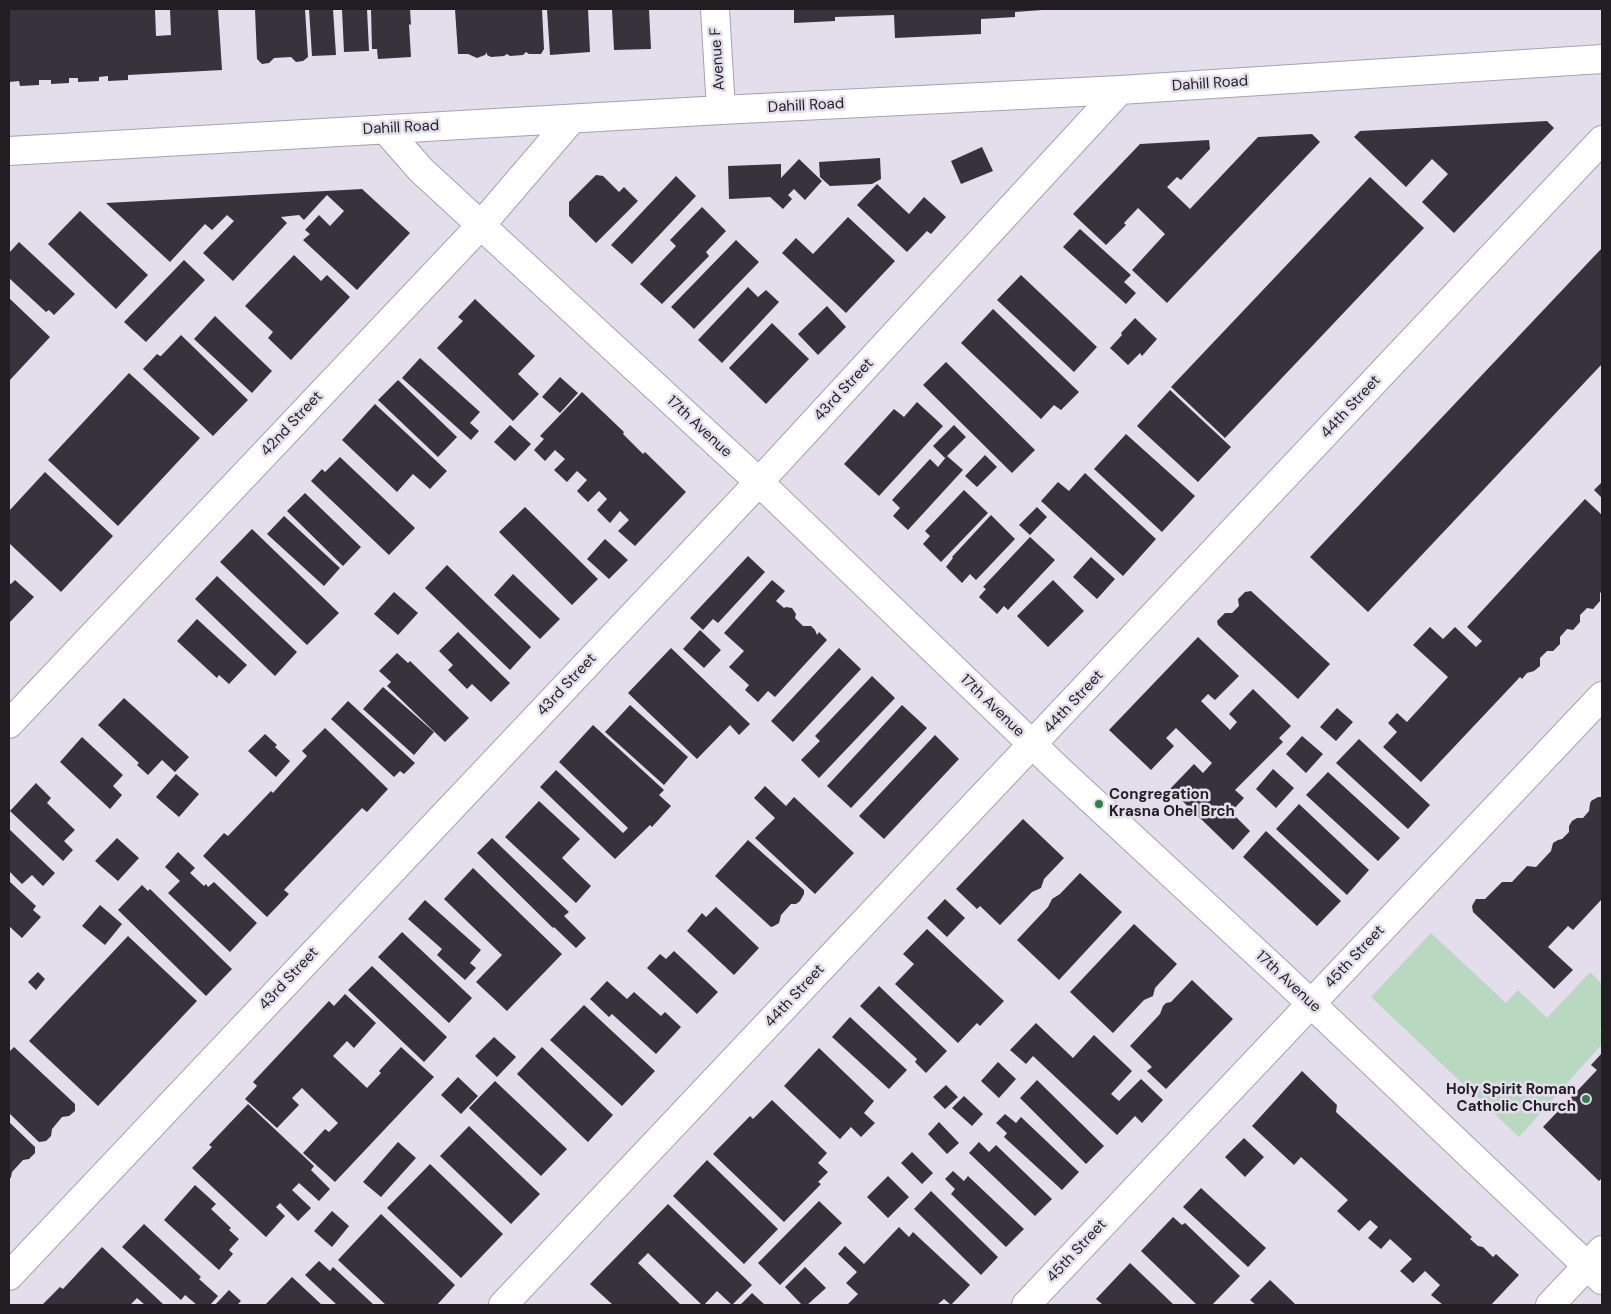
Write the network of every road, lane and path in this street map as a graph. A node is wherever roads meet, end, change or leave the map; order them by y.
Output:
1 (714, 9) edge
2 (1602, 59) edge
3 (1120, 90) junction
4 (721, 110) junction
5 (571, 120) junction
6 (385, 129) junction
7 (1602, 140) edge
8 (9, 151) edge
9 (481, 225) junction
10 (759, 482) junction
11 (1602, 696) edge
12 (9, 724) edge
13 (1033, 745) junction
14 (1311, 1004) junction
15 (1597, 1265) edge
16 (9, 1276) edge
17 (503, 1305) edge
18 (1026, 1305) edge
19 (1550, 1305) edge

1 - 4 street, Avenue F
2 - 3 street, Dahill Road
3 - 4 street, Dahill Road
3 - 10 street, 43rd Street
4 - 5 street, Dahill Road
5 - 6 street, Dahill Road
5 - 9 street, 42nd Street
6 - 8 street, Dahill Road
6 - 9 street, 17th Avenue
7 - 13 street, 44th Street
9 - 10 street, 17th Avenue
9 - 12 street, 42nd Street
10 - 13 street, 17th Avenue
10 - 16 street, 43rd Street
11 - 14 street, 45th Street
13 - 14 street, 17th Avenue
13 - 17 street, 44th Street
14 - 15 street, 17th Avenue
14 - 18 street, 45th Street
15 - 19 street

